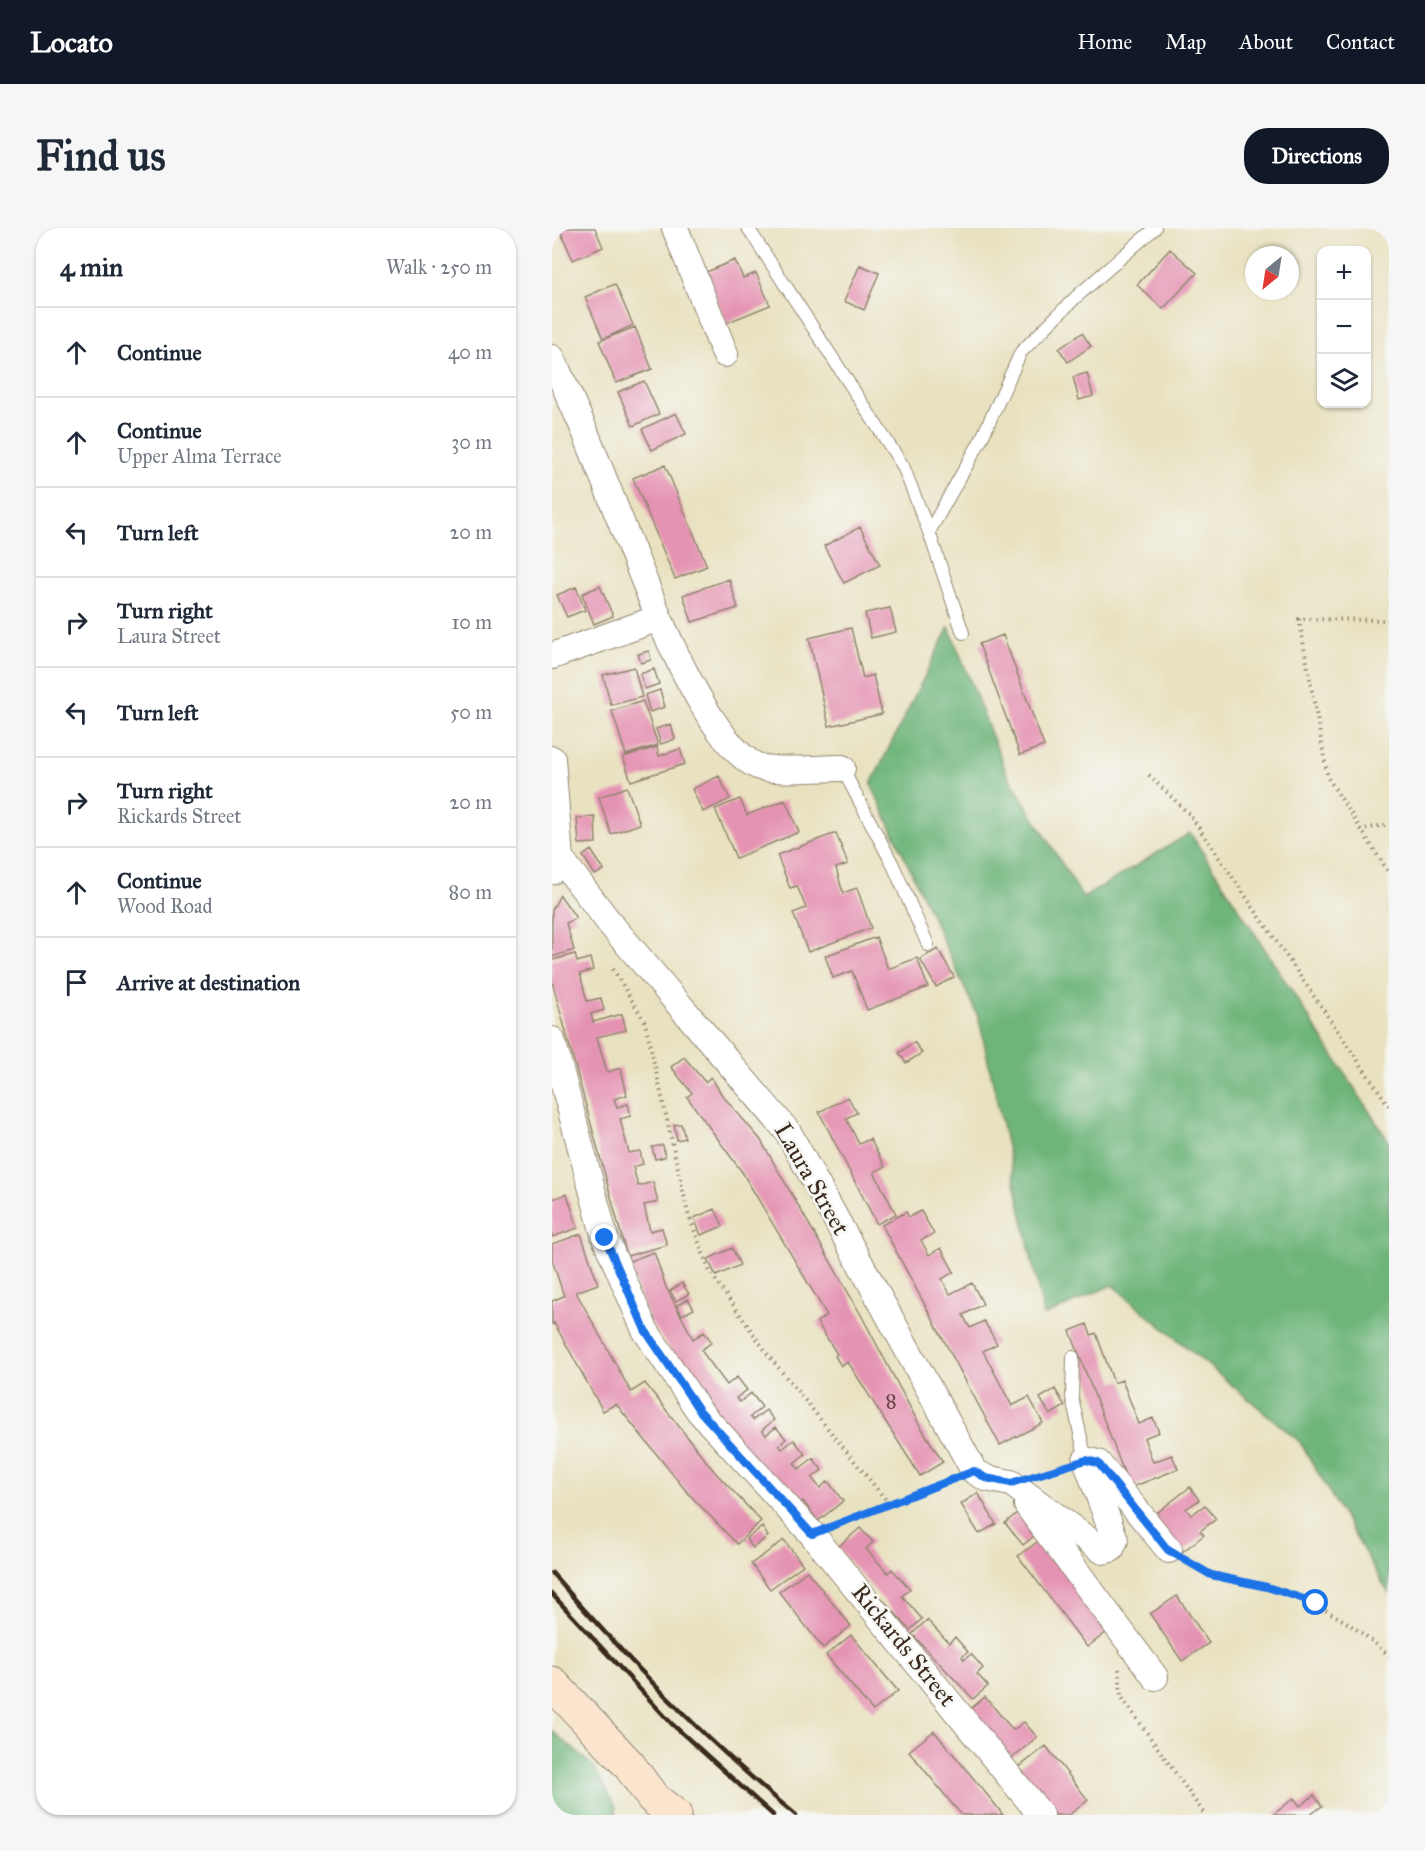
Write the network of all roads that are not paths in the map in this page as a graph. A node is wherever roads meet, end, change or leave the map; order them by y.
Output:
1 (675, 228) edge
2 (748, 228) edge
3 (1155, 228) edge
4 (725, 354) dead end
5 (552, 358) edge
6 (929, 532) junction
7 (659, 618) junction
8 (963, 633) dead end
9 (552, 656) edge
10 (552, 759) edge
11 (842, 768) joint
12 (555, 860) edge
13 (928, 945) dead end
14 (552, 1040) edge
15 (1073, 1357) dead end
16 (1086, 1460) junction
17 (1011, 1483) junction
18 (1168, 1550) road end
19 (1155, 1677) dead end
20 (552, 1683) edge
21 (658, 1809) edge
22 (1041, 1815) edge

1 - 4 street
2 - 6 lane
3 - 6 lane
5 - 7 street
6 - 8 lane
7 - 9 street
7 - 11 street
10 - 12 street
11 - 13 lane
12 - 17 street, Laura Street
14 - 22 street, Rickards Street
15 - 16 lane
16 - 17 street
16 - 18 street
17 - 19 street
20 - 21 main road

